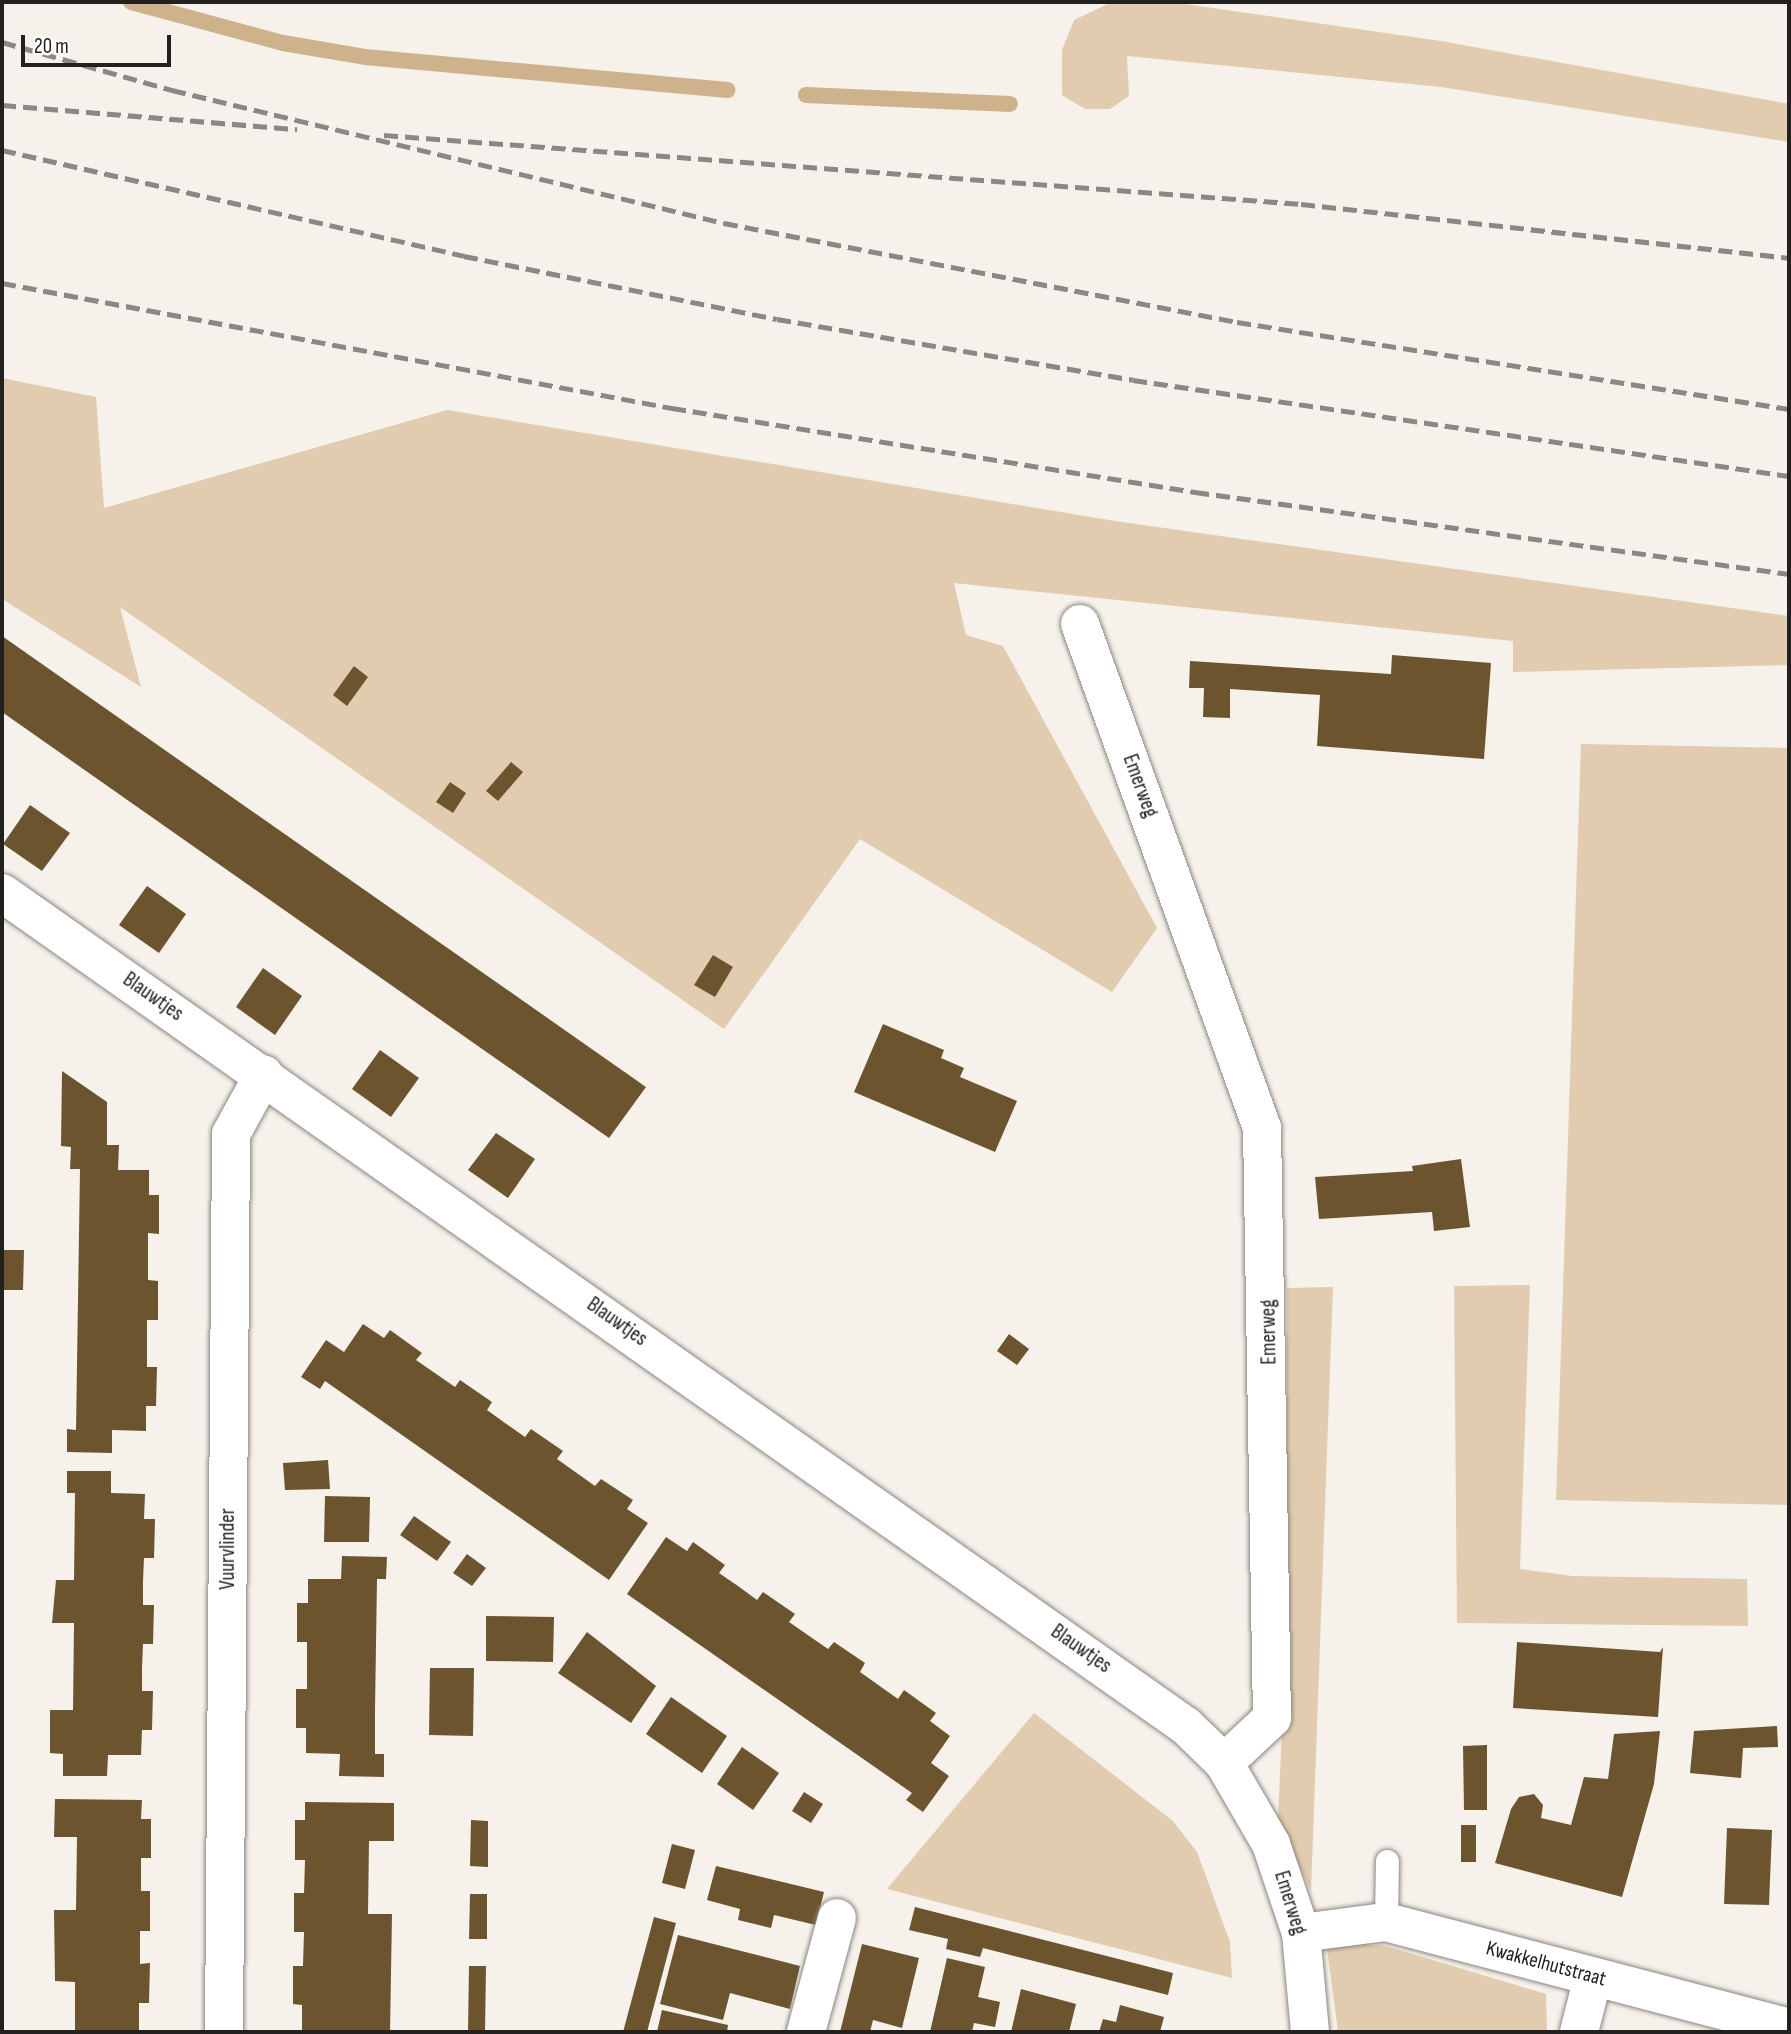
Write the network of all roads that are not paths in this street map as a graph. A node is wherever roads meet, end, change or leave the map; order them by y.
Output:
1 (1080, 624) dead end
2 (2, 893) edge
3 (264, 1074) junction
4 (1224, 1763) junction
5 (1387, 1861) dead end
6 (837, 1918) dead end
7 (1386, 1922) junction
8 (1301, 1933) junction
9 (1593, 1977) junction
10 (1789, 2028) edge
11 (224, 2032) edge
12 (806, 2032) edge
13 (1311, 2032) edge
14 (1579, 2032) edge

1 - 4 street, Emerweg
2 - 3 street, Blauwtjes
3 - 4 street, Blauwtjes
3 - 11 street, Vuurvlinder
4 - 8 street, Emerweg
5 - 7 lane
6 - 12 street
7 - 8 street, Kwakkelhutstraat
7 - 9 street, Kwakkelhutstraat
8 - 13 street, Emerweg
9 - 10 street, Kwakkelhutstraat
9 - 14 street

